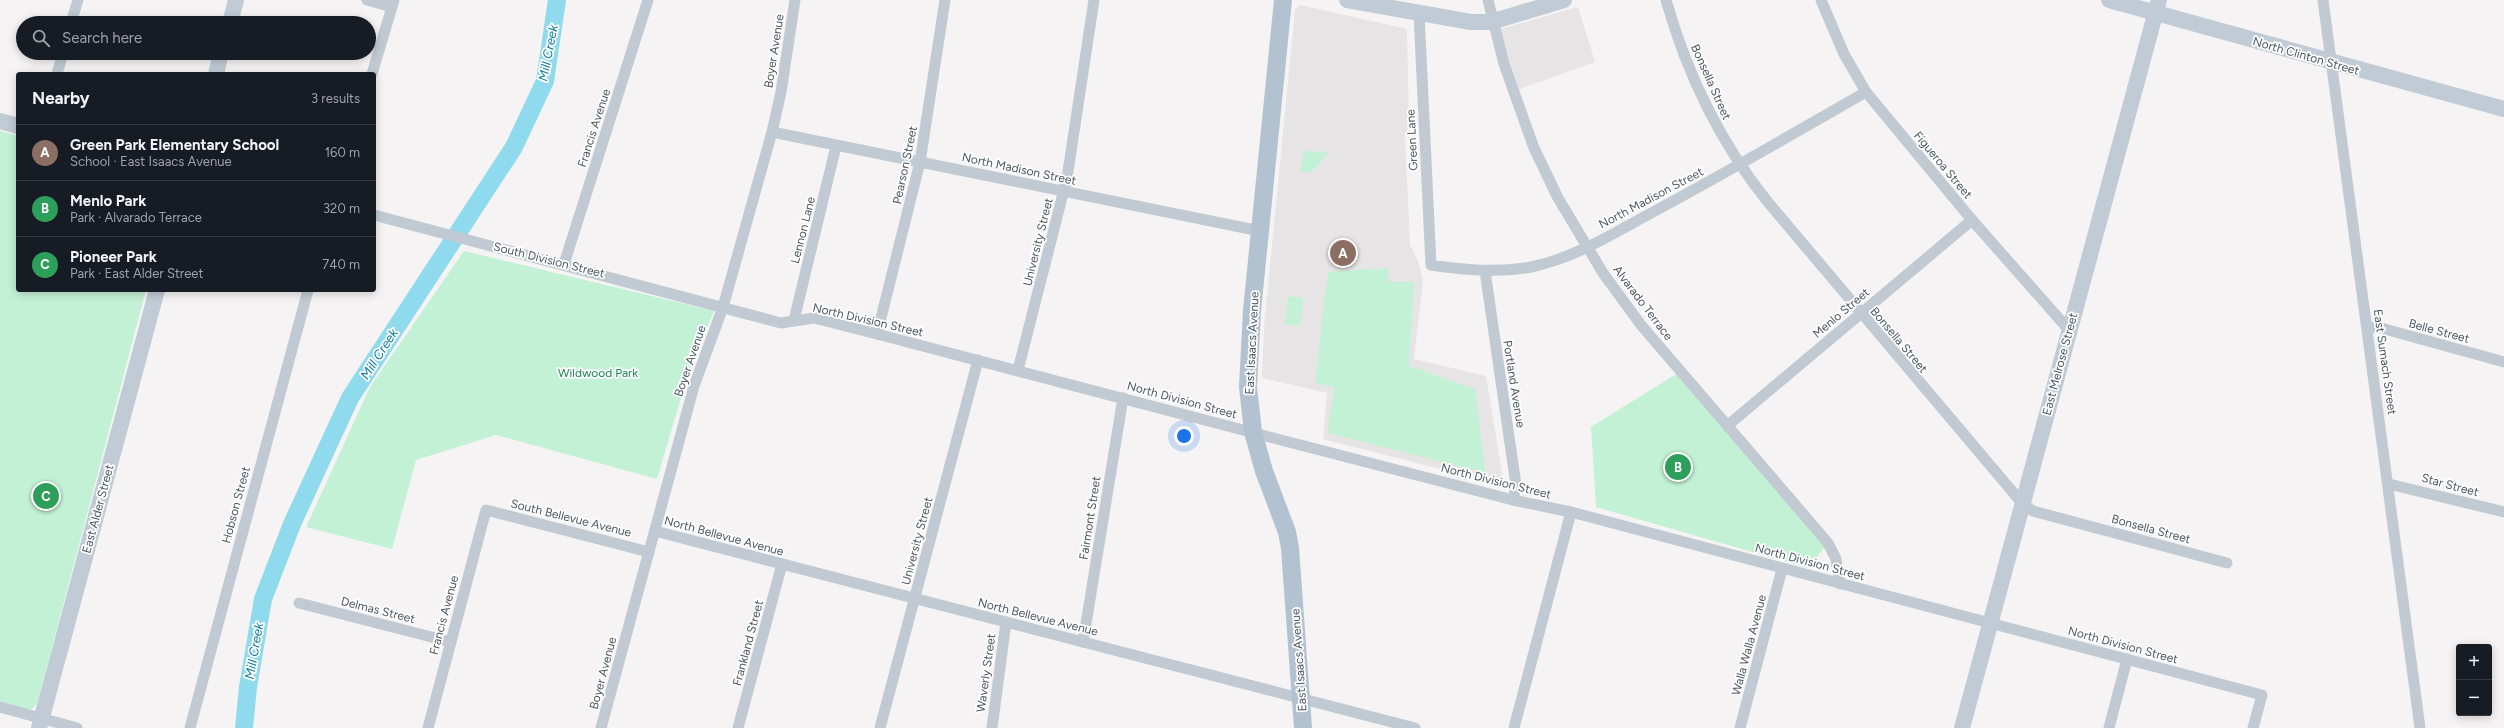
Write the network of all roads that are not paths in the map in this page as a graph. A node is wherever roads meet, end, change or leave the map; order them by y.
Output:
1 (78, 0) edge
2 (236, 0) edge
3 (367, 0) edge
4 (648, 0) edge
5 (795, 0) edge
6 (945, 0) edge
7 (1094, 0) edge
8 (1283, 0) edge
9 (1346, 0) edge
10 (1488, 0) edge
11 (1564, 0) edge
12 (1666, 0) edge
13 (1821, 0) edge
14 (2109, 0) edge
15 (2323, 0) edge
16 (393, 3) edge
17 (2157, 6) edge
18 (1419, 14) junction
19 (73, 16) edge
20 (232, 16) edge
21 (1492, 22) junction
22 (61, 60) edge
23 (220, 60) edge
24 (2331, 63) junction
25 (58, 72) edge
26 (217, 72) edge
27 (373, 72) edge
28 (1866, 92) junction
29 (2504, 110) edge
30 (0, 122) edge
31 (16, 126) edge
32 (772, 132) junction
33 (836, 146) junction
34 (920, 162) junction
35 (1740, 165) junction
36 (1064, 192) junction
37 (376, 216) edge
38 (1972, 220) junction
39 (1260, 231) junction
40 (1588, 247) junction
41 (564, 264) junction
42 (1431, 264) joint
43 (1485, 271) junction
44 (156, 292) edge
45 (307, 292) edge
46 (723, 307) junction
47 (1861, 314) junction
48 (794, 320) junction
49 (2367, 327) junction
50 (2069, 330) junction
51 (877, 334) junction
52 (978, 360) junction
53 (2504, 362) edge
54 (1018, 370) junction
55 (1123, 398) junction
56 (1727, 426) junction
57 (1253, 432) junction
58 (2389, 484) junction
59 (1514, 500) junction
60 (2022, 504) junction
61 (486, 510) joint
62 (1571, 512) junction
63 (2504, 512) edge
64 (655, 531) junction
65 (649, 552) junction
66 (2227, 563) dead end
67 (782, 564) junction
68 (1782, 569) junction
69 (1840, 584) junction
70 (915, 599) junction
71 (298, 604) dead end
72 (1006, 622) junction
73 (1990, 623) junction
74 (451, 642) junction
75 (1083, 642) junction
76 (2127, 659) junction
77 (1301, 699) junction
78 (0, 707) edge
79 (40, 723) edge
80 (77, 728) edge
81 (190, 728) edge
82 (428, 728) edge
83 (602, 728) edge
84 (738, 728) edge
85 (880, 728) edge
86 (992, 728) edge
87 (1303, 728) edge
88 (1415, 728) edge
89 (1514, 728) edge
90 (1740, 728) edge
91 (1962, 728) edge
92 (2109, 728) edge
93 (2253, 728) edge
94 (2420, 728) edge

1 - 19 street
2 - 20 main road
3 - 16 street
4 - 41 street, Francis Avenue
5 - 32 street, Boyer Avenue
6 - 34 street, Pearson Street
7 - 36 street, University Street
8 - 39 main road, East Isaacs Avenue
9 - 18 main road
10 - 21 street, Alvarado Terrace
11 - 21 main road
12 - 35 street, Bonsella Street
13 - 28 street, Figueroa Street
14 - 17 main road, North Clinton Street
15 - 24 street, East Sumach Street
16 - 27 street
17 - 24 main road, North Clinton Street
17 - 50 main road, East Melrose Street
18 - 21 main road
18 - 42 street, Green Lane
21 - 40 street, Alvarado Terrace
22 - 25 street
23 - 26 main road
24 - 29 main road, North Clinton Street
24 - 49 street, East Sumach Street
28 - 35 street, North Madison Street
28 - 38 street, Figueroa Street
30 - 31 main road
32 - 33 street, North Madison Street
32 - 46 street, Boyer Avenue
33 - 34 street, North Madison Street
33 - 48 street, Lennon Lane
34 - 36 street, North Madison Street
34 - 51 street, Pearson Street
35 - 40 street, North Madison Street
35 - 47 street, Bonsella Street
36 - 39 street, North Madison Street
36 - 54 street, University Street
37 - 41 street, South Division Street
38 - 47 street, Menlo Street
38 - 50 street, Figueroa Street
39 - 57 main road, East Isaacs Avenue
40 - 43 street, North Madison Street
40 - 56 street, Alvarado Terrace
41 - 46 street, South Division Street
42 - 43 street, North Madison Street
43 - 59 street, Portland Avenue
44 - 79 main road, East Alder Street
45 - 81 street, Hobson Street
46 - 48 street, North Division Street
46 - 64 street, Boyer Avenue
47 - 56 street, Menlo Street
47 - 60 street, Bonsella Street
48 - 51 street, North Division Street
49 - 53 street, Belle Street
49 - 58 street, East Sumach Street
50 - 60 main road, East Melrose Street
51 - 52 street, North Division Street
52 - 54 street, North Division Street
52 - 70 street, University Street
54 - 55 street, North Division Street
55 - 57 street, North Division Street
55 - 75 street, Fairmont Street
56 - 69 street, Alvarado Terrace
57 - 59 street, North Division Street
57 - 77 main road, East Isaacs Avenue
58 - 63 street, Star Street
58 - 94 street, East Sumach Street
59 - 62 street, North Division Street
60 - 66 street, Bonsella Street
60 - 73 main road, East Melrose Street
61 - 65 street, South Bellevue Avenue
61 - 74 street, Francis Avenue
62 - 68 street, North Division Street
62 - 89 street
64 - 65 street, Boyer Avenue
64 - 67 street, North Bellevue Avenue
65 - 83 street, Boyer Avenue
67 - 70 street, North Bellevue Avenue
67 - 84 street, Frankland Street
68 - 69 street, North Division Street
68 - 90 street, Walla Walla Avenue
69 - 73 street, North Division Street
70 - 72 street, North Bellevue Avenue
70 - 85 street, University Street
71 - 74 street, Delmas Street
72 - 75 street, North Bellevue Avenue
72 - 86 street, Waverly Street
73 - 76 street, North Division Street
73 - 91 main road, East Melrose Street
74 - 82 street, Francis Avenue
75 - 77 street, North Bellevue Avenue
76 - 92 street
76 - 93 street, North Division Street
77 - 87 main road, East Isaacs Avenue
77 - 88 street, North Bellevue Avenue
78 - 79 street
79 - 80 street

